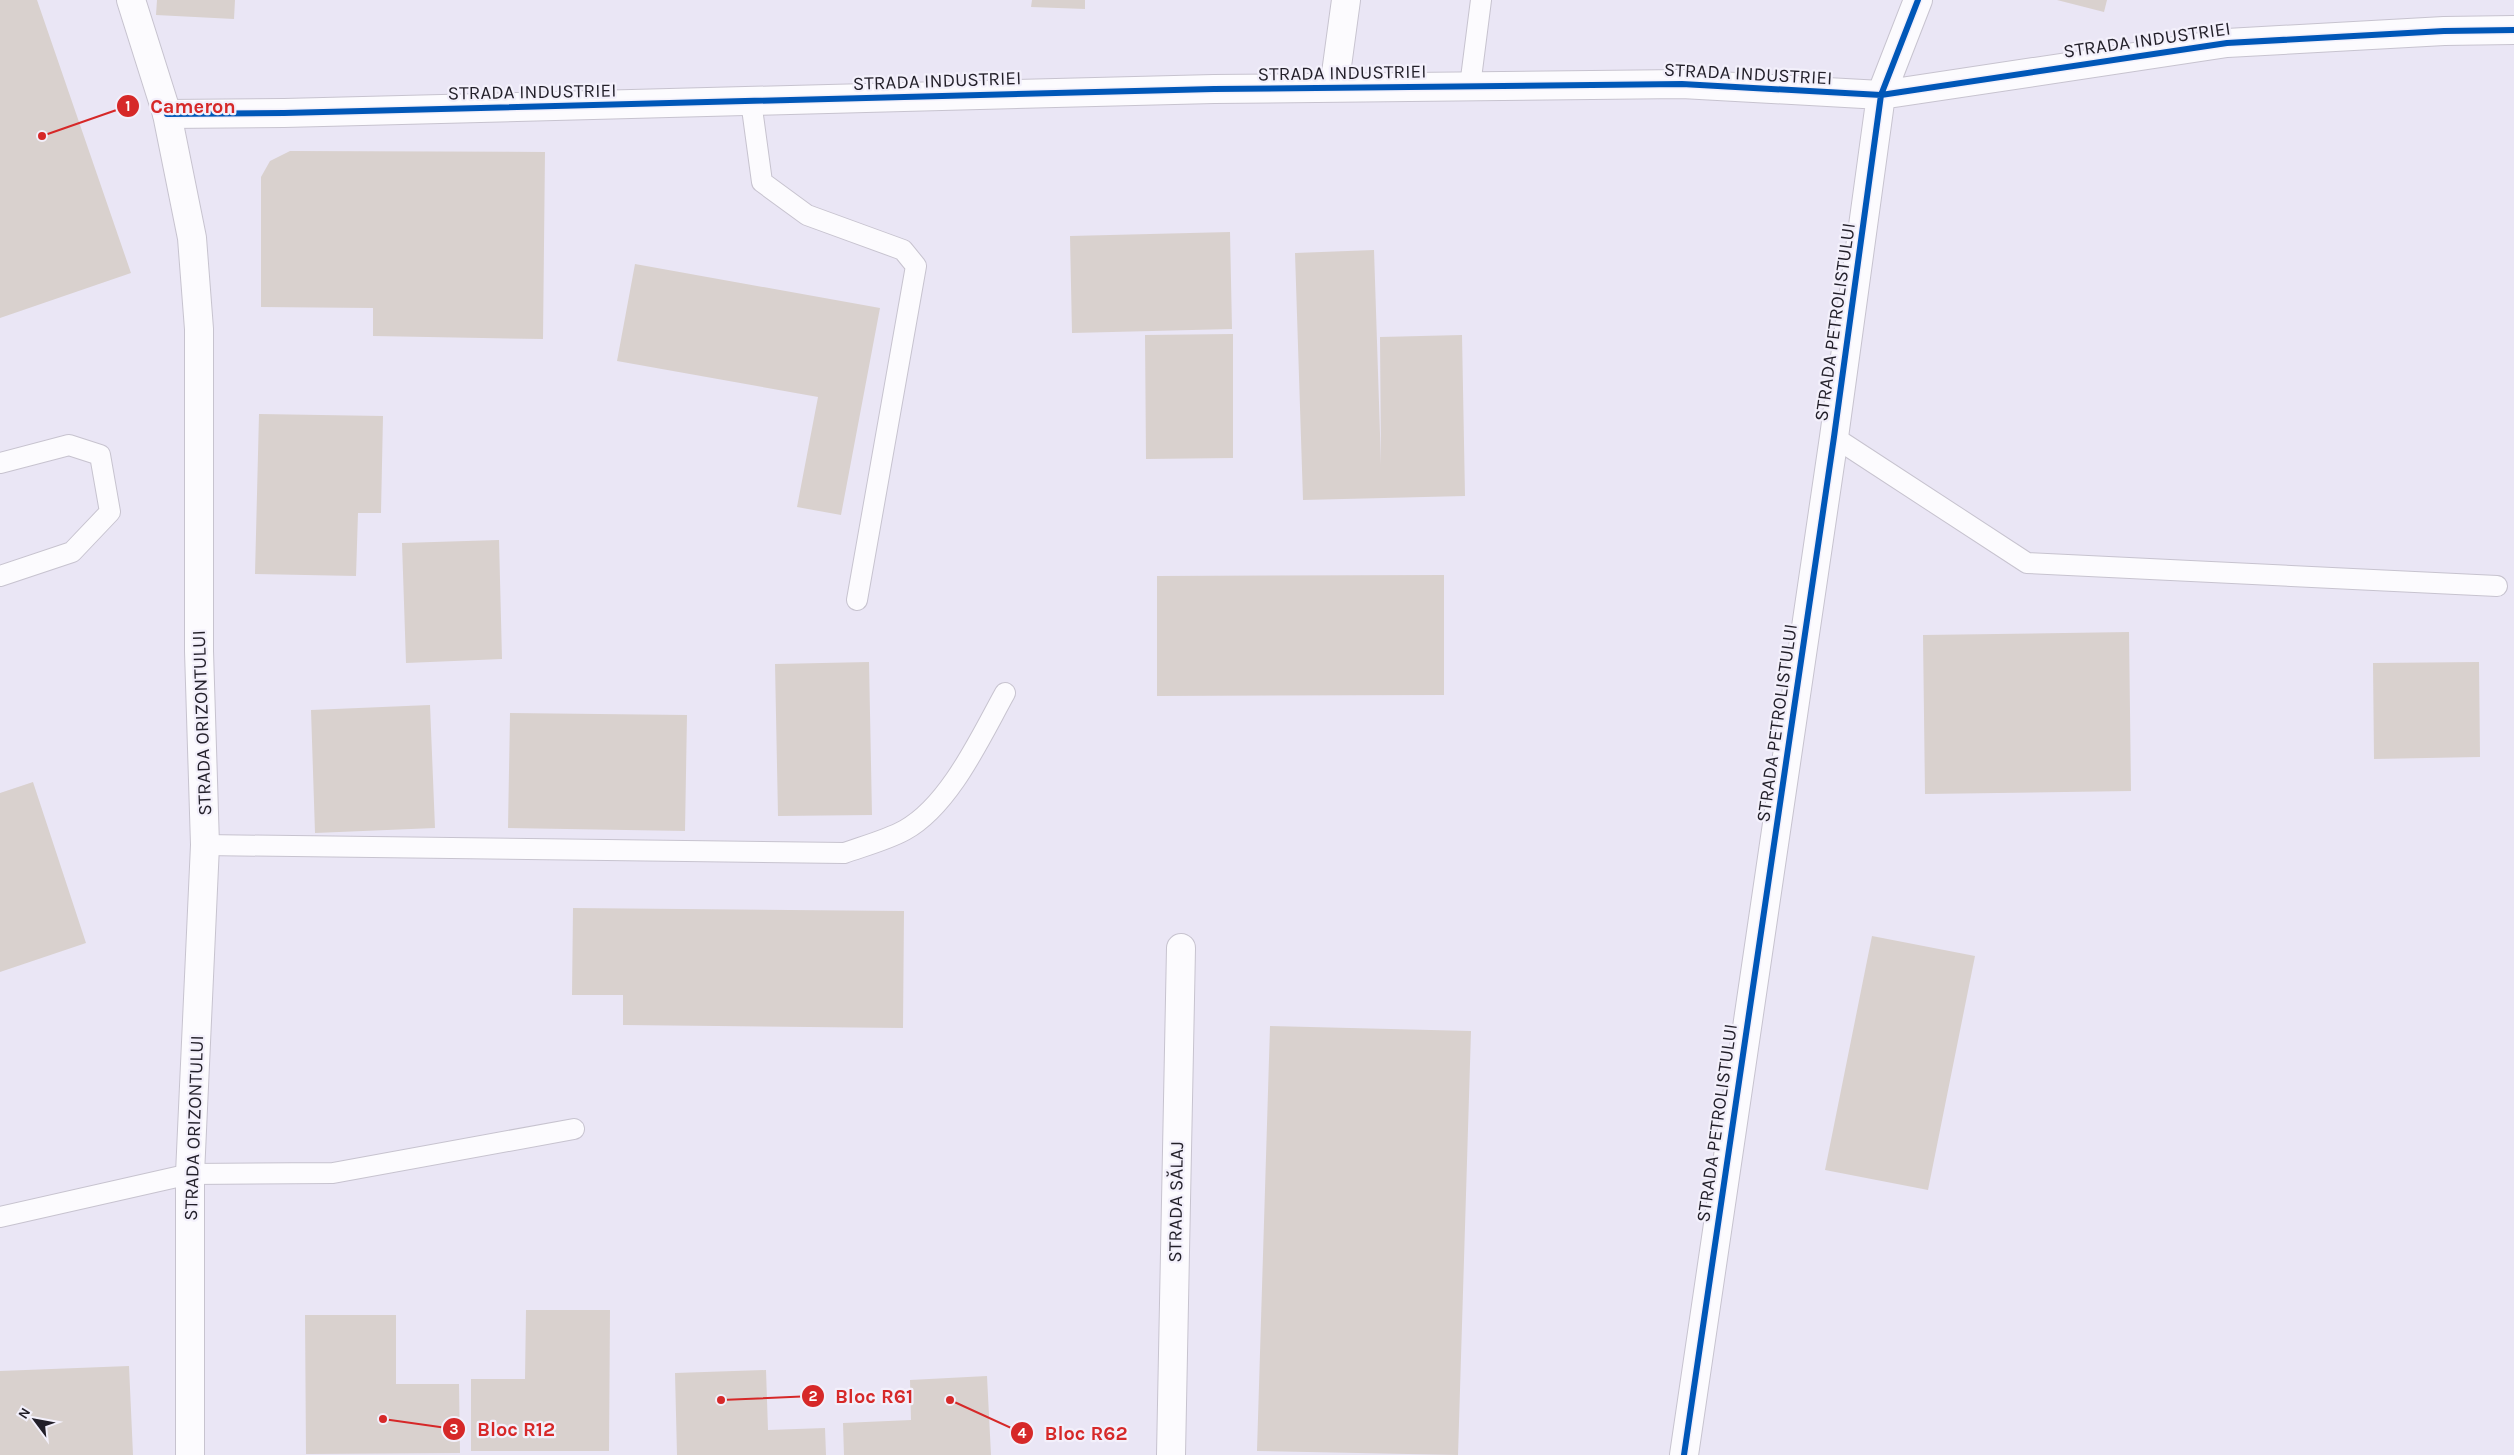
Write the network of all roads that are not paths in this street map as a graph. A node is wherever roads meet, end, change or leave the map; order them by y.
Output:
1 (131, 0) edge
2 (1346, 0) edge
3 (1481, 0) edge
4 (1918, 0) edge
5 (2514, 30) edge
6 (1470, 86) junction
7 (1334, 88) junction
8 (1881, 95) junction
9 (750, 101) junction
10 (167, 114) junction
11 (1834, 437) junction
12 (0, 463) edge
13 (0, 576) edge
14 (2497, 586) dead end
15 (857, 600) dead end
16 (1005, 693) dead end
17 (205, 845) junction
18 (1181, 948) dead end
19 (574, 1129) dead end
20 (190, 1174) junction
21 (0, 1217) edge
22 (190, 1455) edge
23 (1171, 1455) edge
24 (1684, 1455) edge

1 - 10 street, STRADA ORIZONTULUI
2 - 7 street, STRADA INDUSTRIEI
3 - 6 lane
4 - 8 street, STRADA PETROLISTULUI
5 - 8 street, STRADA INDUSTRIEI
6 - 7 street, STRADA INDUSTRIEI
6 - 8 street, STRADA INDUSTRIEI
7 - 9 street, STRADA INDUSTRIEI
8 - 11 street, STRADA PETROLISTULUI
9 - 10 street, STRADA INDUSTRIEI
9 - 15 lane
10 - 17 street, STRADA ORIZONTULUI
11 - 14 lane
11 - 24 street, STRADA PETROLISTULUI
12 - 13 lane
16 - 17 lane
17 - 20 street, STRADA ORIZONTULUI
18 - 23 street, STRADA SĂLAJ
19 - 20 lane
20 - 21 lane
20 - 22 street, STRADA ORIZONTULUI

